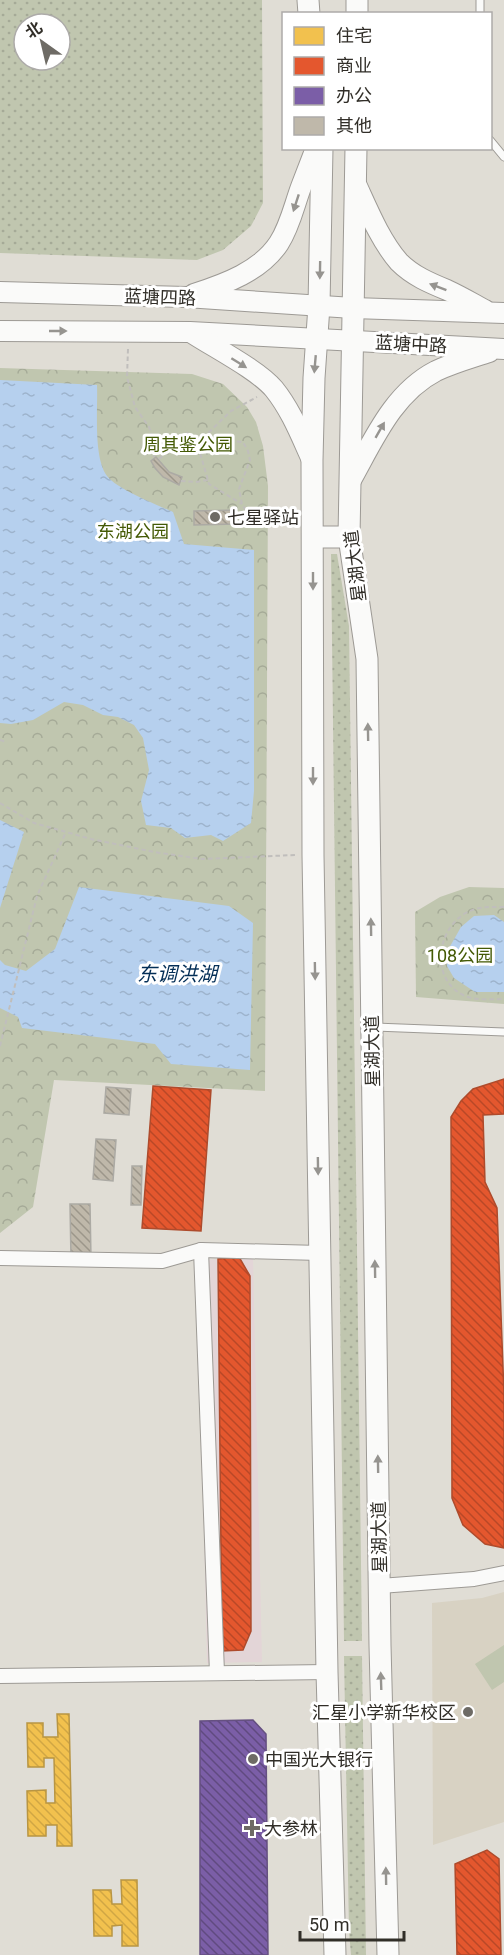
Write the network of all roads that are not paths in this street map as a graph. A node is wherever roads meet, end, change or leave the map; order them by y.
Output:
1 (492, 142) edge
2 (315, 150) edge
3 (322, 150) edge
4 (356, 150) edge
5 (504, 157) edge
6 (356, 184) junction
7 (0, 292) edge
8 (186, 297) junction
9 (319, 306) junction
10 (353, 308) junction
11 (497, 313) edge
12 (0, 331) edge
13 (190, 332) junction
14 (317, 339) junction
15 (353, 341) junction
16 (500, 349) edge
17 (312, 460) junction
18 (351, 480) junction
19 (313, 528) junction
20 (349, 537) junction
21 (372, 1027) junction
22 (504, 1032) edge
23 (201, 1250) junction
24 (320, 1254) junction
25 (0, 1258) edge
26 (504, 1573) edge
27 (380, 1586) junction
28 (327, 1672) junction
29 (217, 1673) junction
30 (0, 1676) edge
31 (335, 1955) edge
32 (388, 1955) edge

1 - 5 lane
2 -> 8 main road
3 -> 9 main road
4 - 6 main road, 星湖大道
6 - 10 main road, 星湖大道
11 -> 6 main road
7 - 8 main road, 蓝塘四路
8 - 9 main road, 蓝塘四路
9 - 10 main road, 蓝塘中路
9 - 14 main road
10 - 11 main road, 蓝塘中路
10 - 15 main road, 星湖大道
12 -> 13 main road, 蓝塘四路
13 - 14 main road, 蓝塘四路
13 -> 17 main road
14 - 15 main road, 蓝塘中路
14 -> 17 main road
15 - 16 main road, 蓝塘中路
15 - 18 main road, 星湖大道
18 -> 16 main road
17 - 19 main road
18 - 20 main road, 星湖大道
19 - 20 main road
19 -> 24 main road
21 -> 20 main road, 星湖大道
21 - 22 lane
27 -> 21 main road, 星湖大道
23 - 24 street
23 - 25 street
23 - 29 street
24 - 28 main road
26 - 27 street
32 -> 27 main road, 星湖大道
28 - 29 street
28 - 31 main road
29 - 30 street

